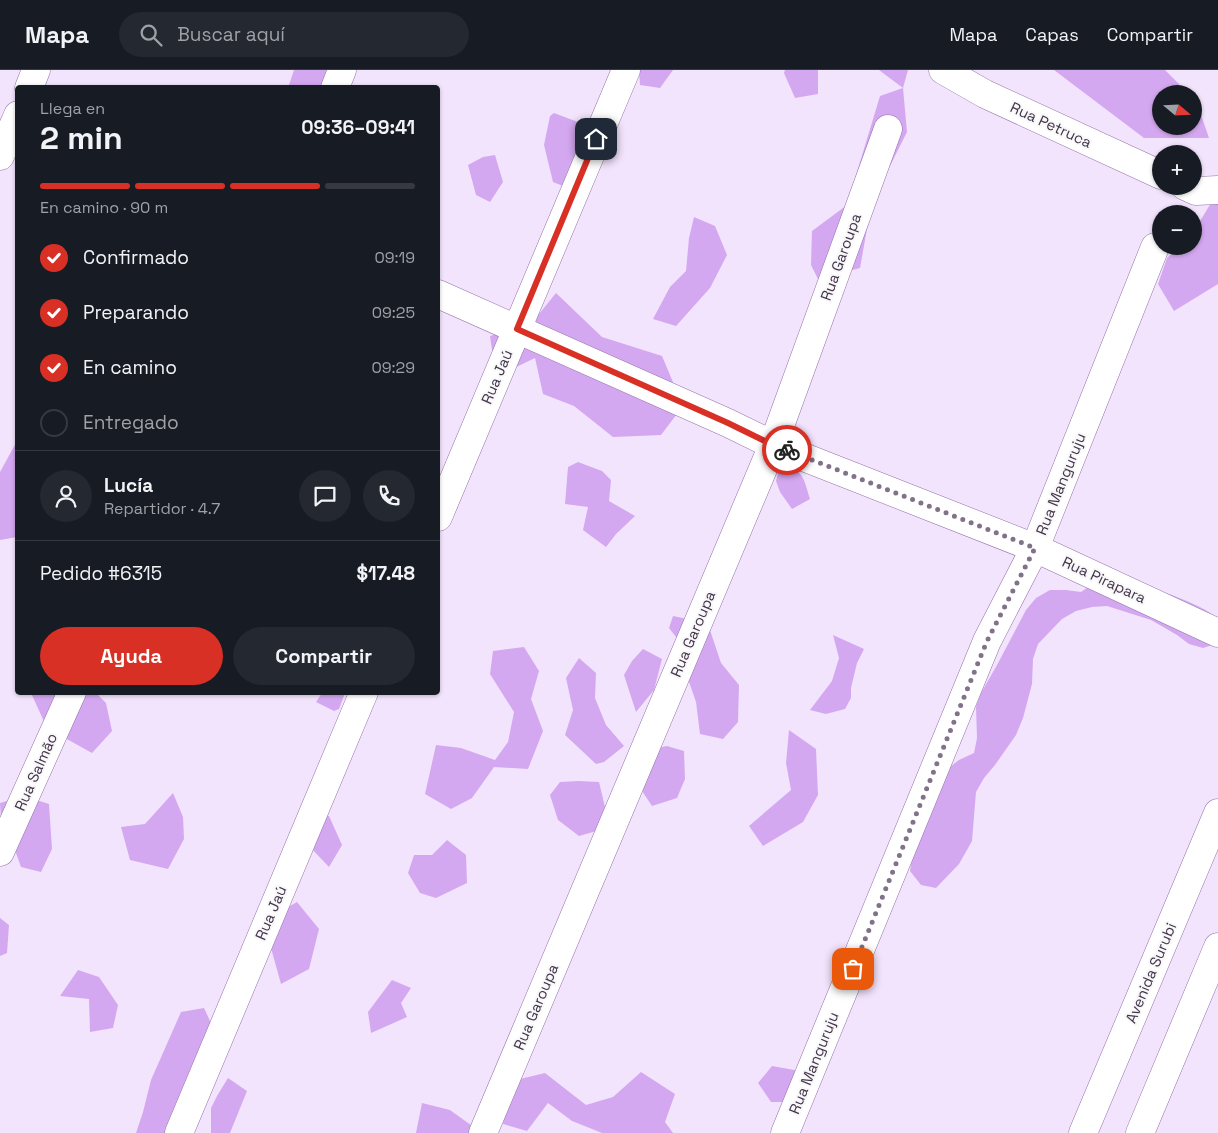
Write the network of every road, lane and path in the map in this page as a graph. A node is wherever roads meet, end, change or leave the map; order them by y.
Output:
1 (36, 70) edge
2 (342, 70) edge
3 (626, 70) edge
4 (943, 70) edge
5 (30, 85) edge
6 (336, 85) edge
7 (0, 102) edge
8 (15, 108) edge
9 (15, 122) edge
10 (888, 129) dead end
11 (0, 156) edge
12 (1152, 171) edge
13 (1218, 190) edge
14 (1202, 191) edge
15 (1152, 255) edge
16 (440, 295) edge
17 (517, 329) junction
18 (773, 445) junction
19 (440, 512) edge
20 (1035, 548) junction
21 (1218, 633) edge
22 (71, 695) edge
23 (363, 695) edge
24 (1218, 813) edge
25 (0, 852) edge
26 (1218, 947) edge
27 (179, 1133) edge
28 (483, 1133) edge
29 (785, 1133) edge
30 (1083, 1133) edge
31 (1140, 1133) edge

1 - 5 street
2 - 6 street
3 - 17 street, Rua Jaú
4 - 12 street, Rua Petruca
7 - 8 street
9 - 11 street
10 - 18 street, Rua Garoupa
13 - 14 street
15 - 20 street, Rua Manguruju
16 - 17 street, Rua Pirapara
17 - 18 street, Rua Pirapara
17 - 19 street, Rua Jaú
18 - 20 street, Rua Pirapara
18 - 28 street, Rua Garoupa
20 - 21 street, Rua Pirapara
20 - 29 street, Rua Manguruju
22 - 25 street, Rua Salmão
23 - 27 street, Rua Jaú
24 - 30 street, Avenida Surubi
26 - 31 street

